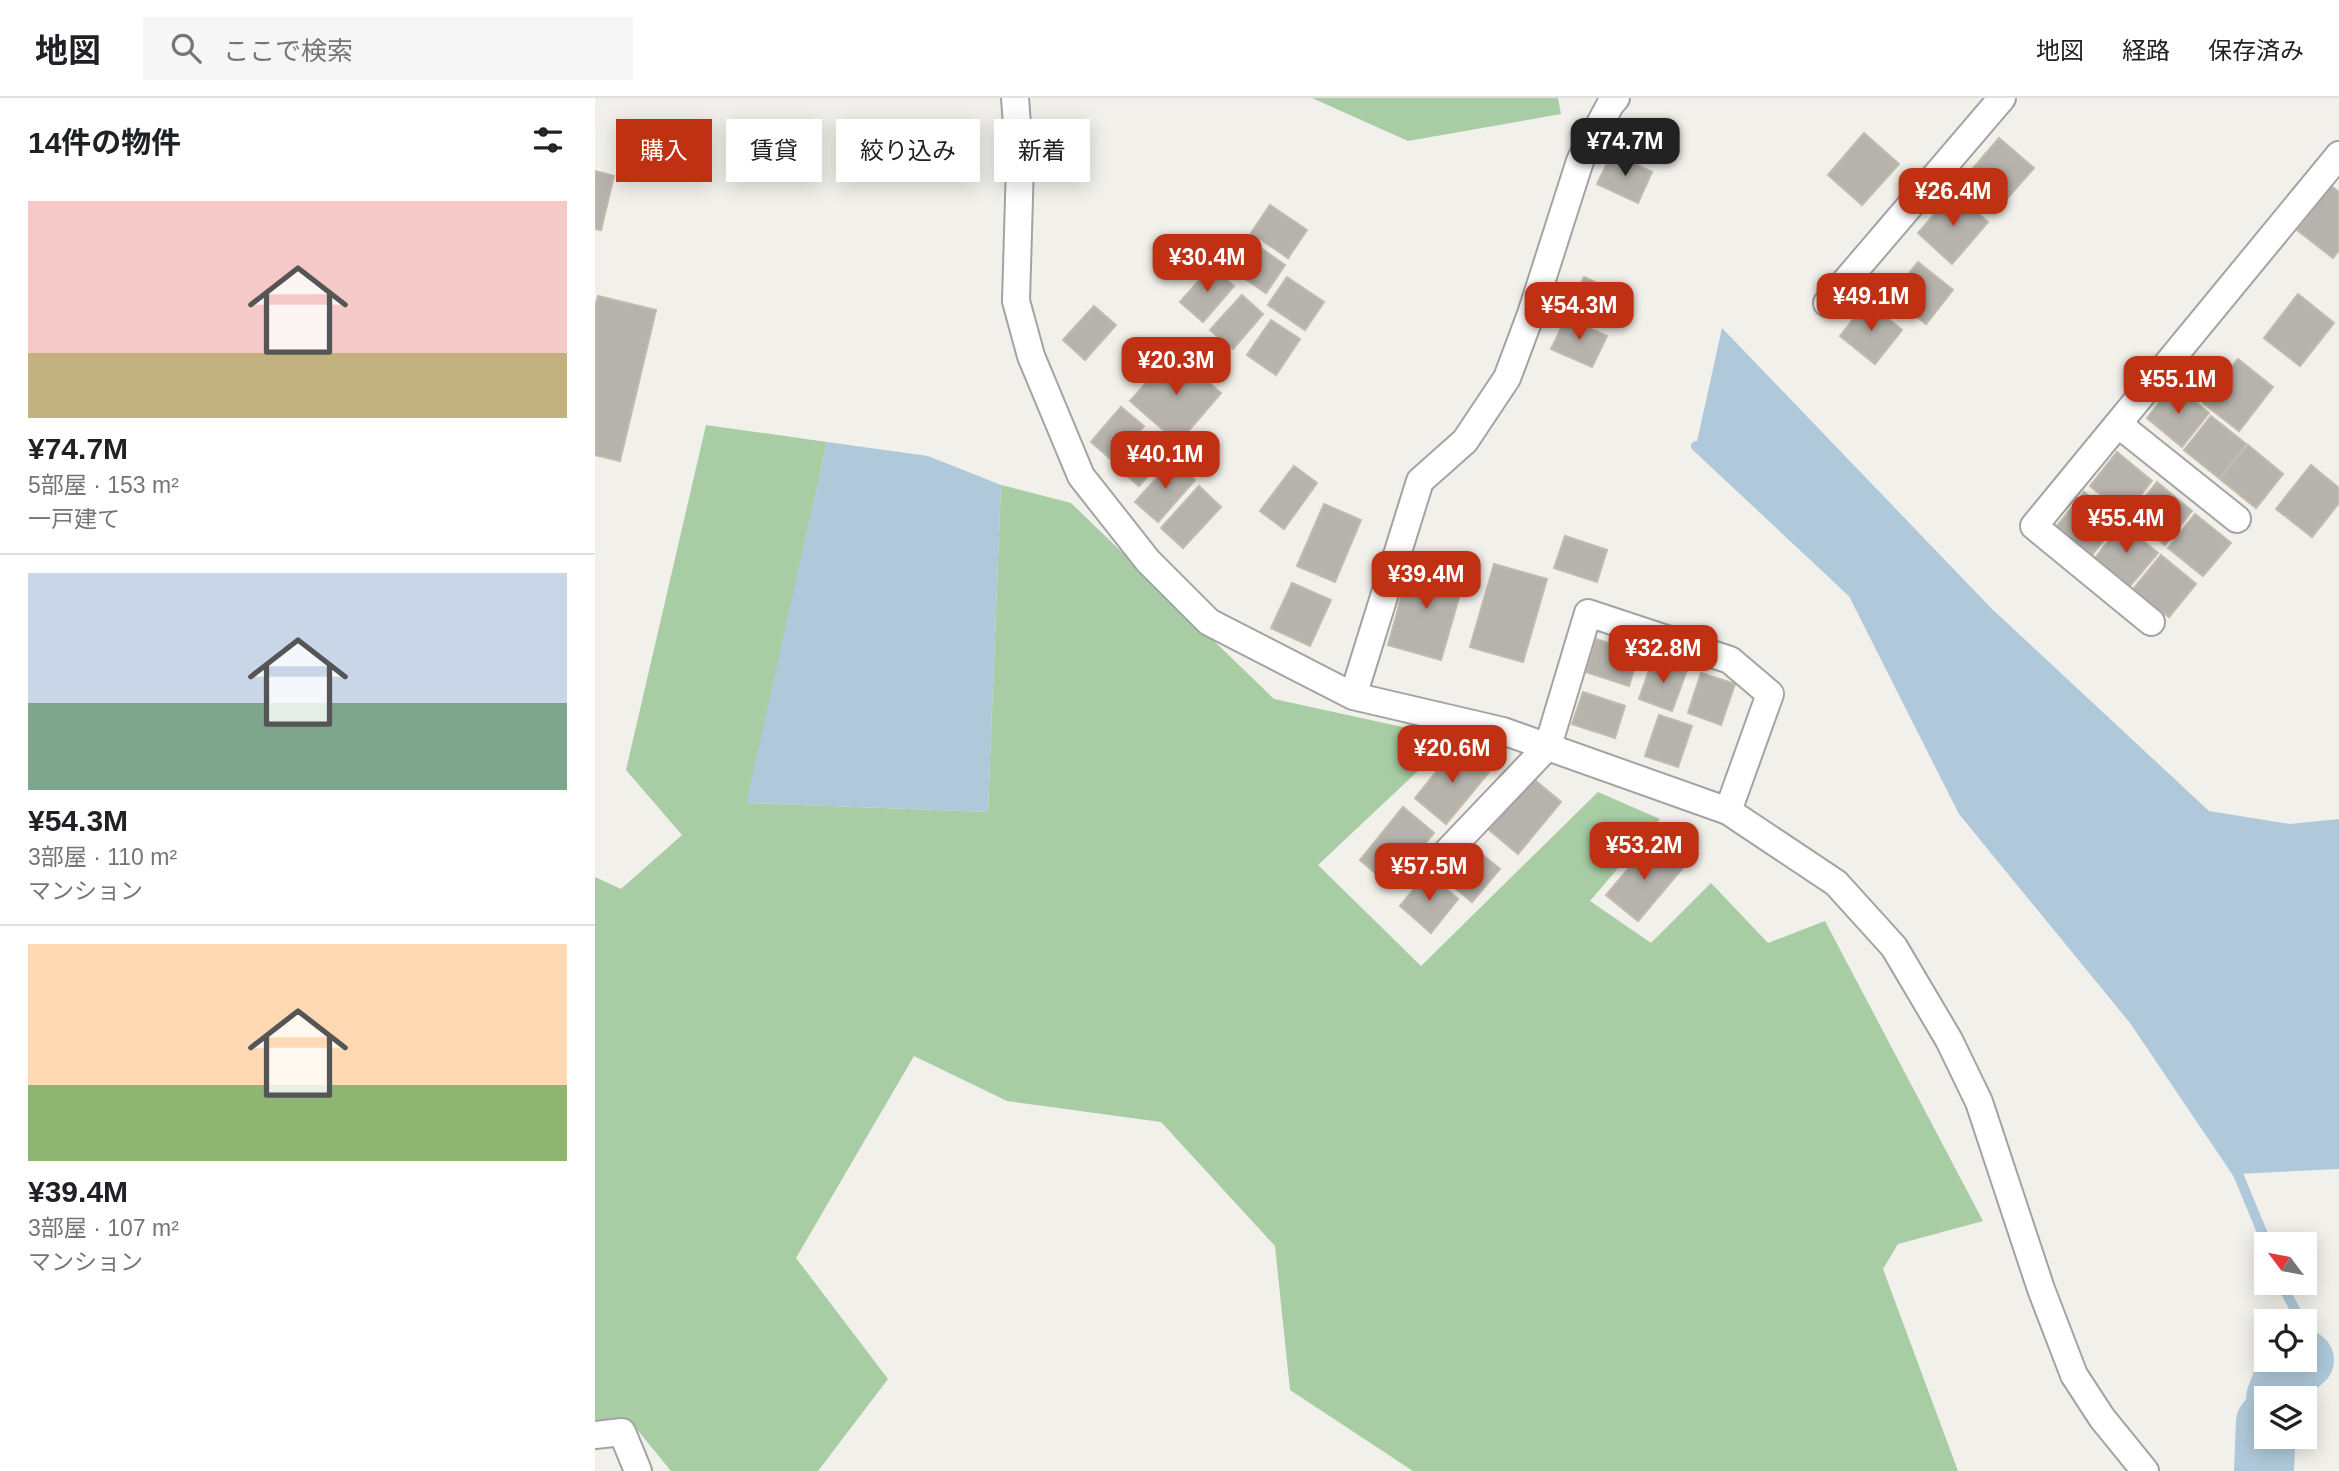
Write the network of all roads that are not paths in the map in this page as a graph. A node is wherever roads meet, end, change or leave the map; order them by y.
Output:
1 (1015, 98) edge
2 (1616, 98) edge
3 (2002, 98) edge
4 (2339, 155) edge
5 (1827, 303) dead end
6 (2119, 424) junction
7 (2238, 519) dead end
8 (2151, 622) dead end
9 (1353, 696) junction
10 (1548, 746) junction
11 (1728, 811) junction
12 (1447, 852) dead end
13 (595, 1435) edge
14 (638, 1471) edge
15 (2145, 1471) edge

1 - 9 street
2 - 9 street
3 - 5 street
4 - 6 street
6 - 7 street
6 - 8 street
9 - 10 street
10 - 11 street
10 - 11 street
10 - 12 street
11 - 15 street
13 - 14 street

